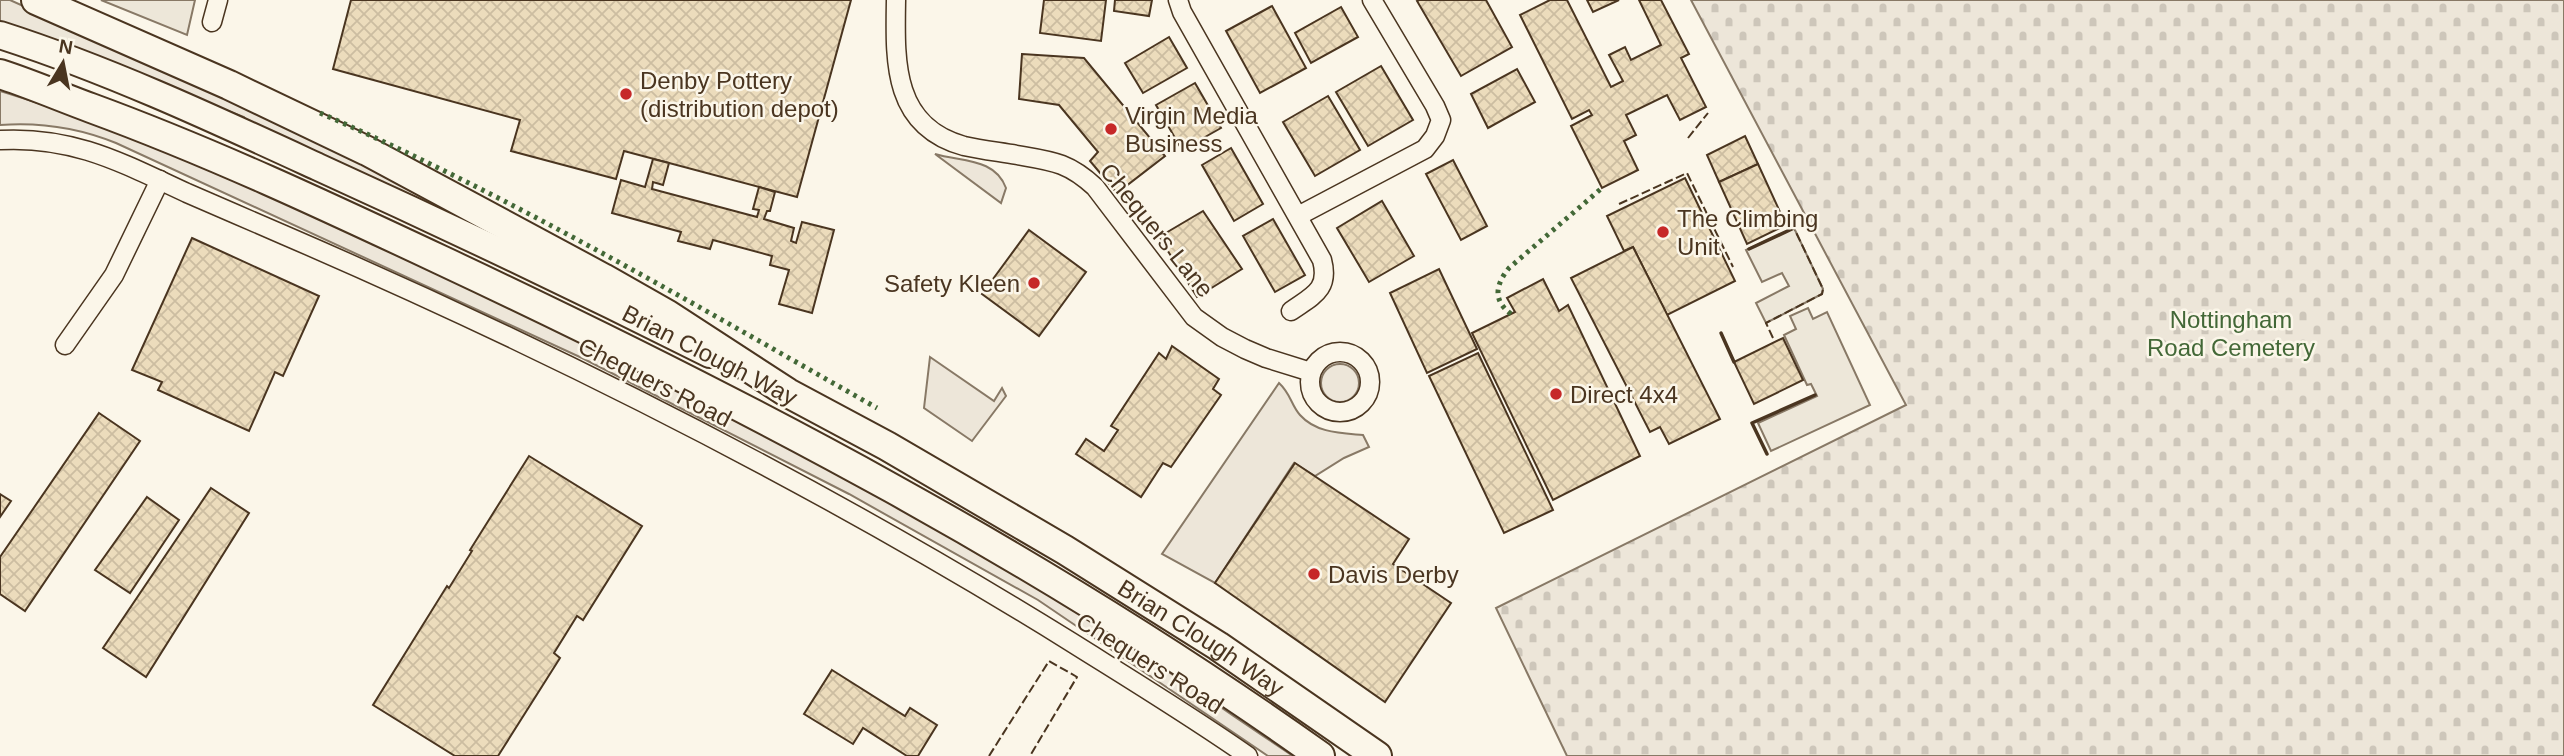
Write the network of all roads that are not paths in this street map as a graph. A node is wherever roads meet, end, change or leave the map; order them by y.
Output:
1 (36, 0) edge
2 (218, 0) edge
3 (896, 0) edge
4 (1178, 0) edge
5 (1372, 0) edge
6 (212, 22) dead end
7 (0, 35) edge
8 (0, 74) edge
9 (0, 141) edge
10 (160, 180) junction
11 (1298, 216) junction
12 (1291, 311) dead end
13 (65, 345) dead end
14 (1311, 372) dead end
15 (788, 393) junction
16 (1248, 756) edge
17 (1320, 756) edge
18 (1377, 756) edge

1 - 15 highway
2 - 6 street
3 - 14 street, Chequers Lane
4 - 11 street
5 - 11 street
7 - 15 main road, Brian Clough Way
8 - 17 highway, Brian Clough Way
9 - 10 street, Chequers Road
10 - 13 street
10 - 16 street, Chequers Road
11 - 12 street
15 - 18 highway, Brian Clough Way

